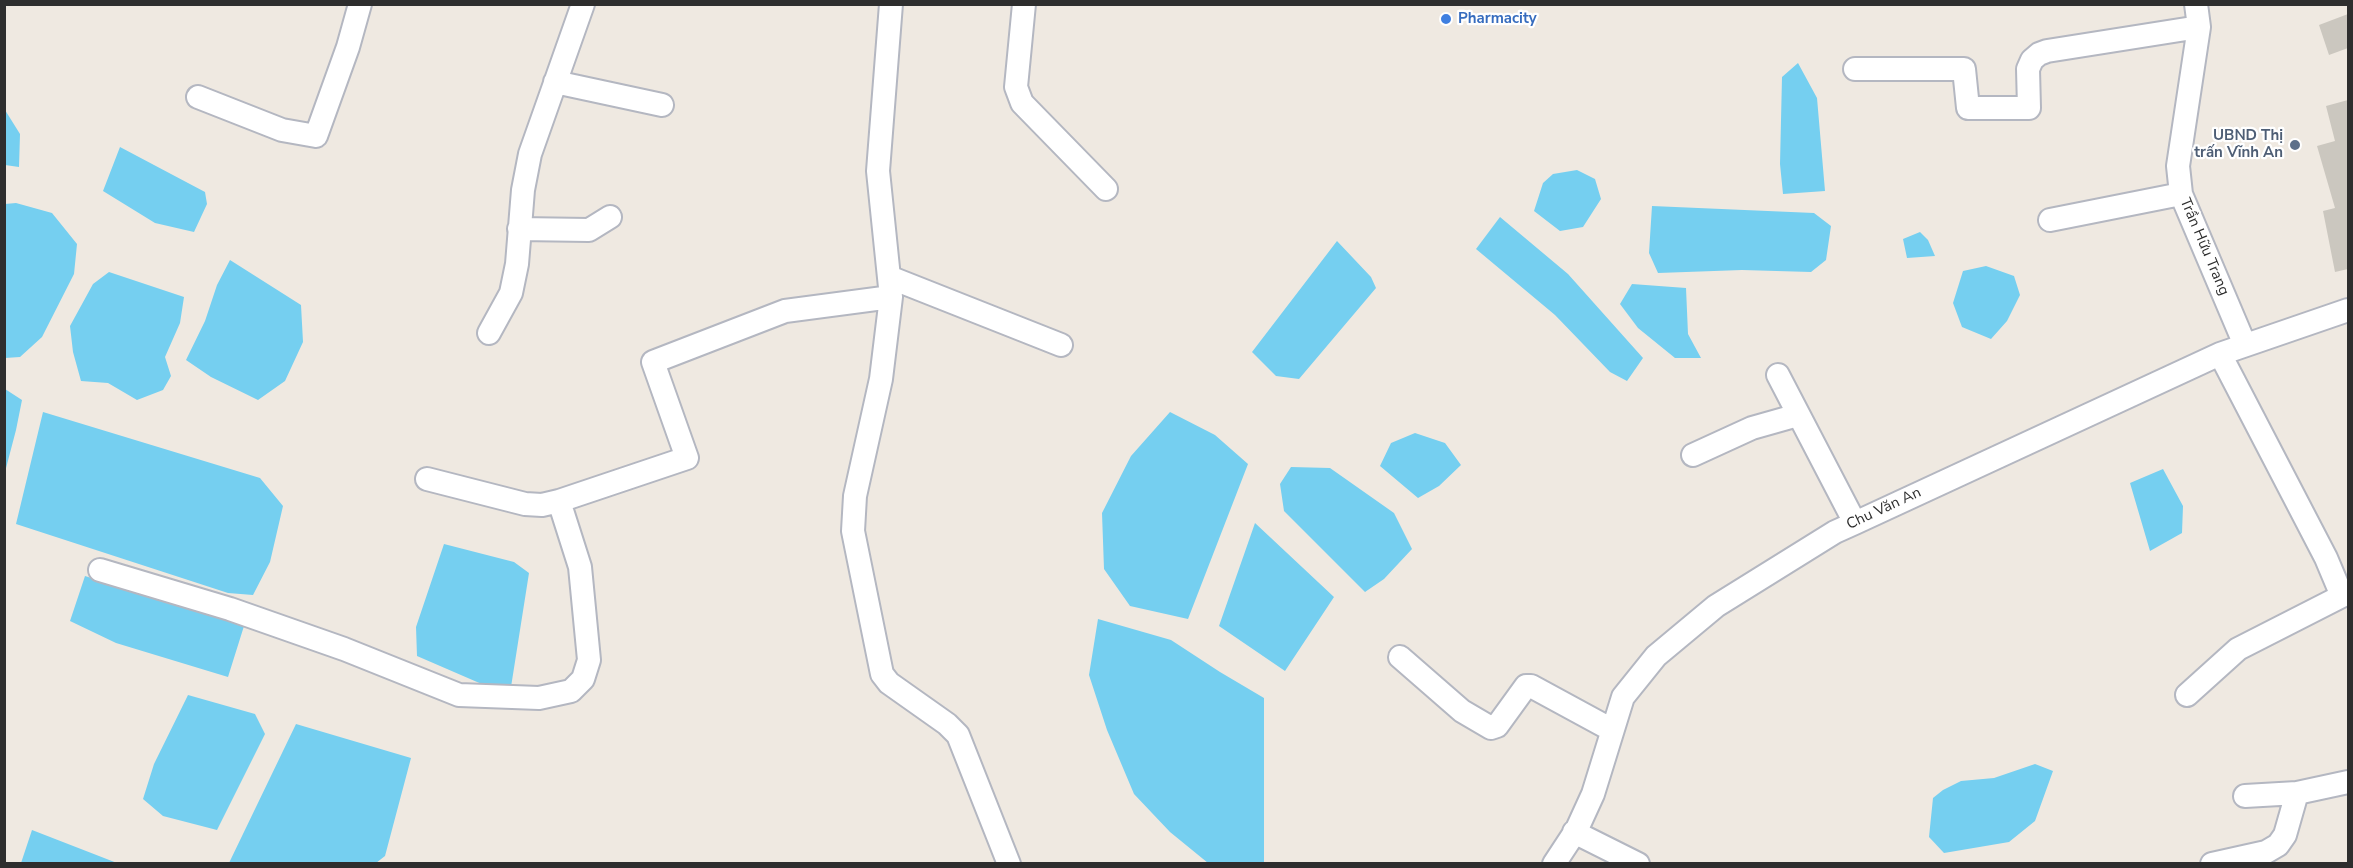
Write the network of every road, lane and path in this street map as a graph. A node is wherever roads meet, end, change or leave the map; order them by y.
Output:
1 (360, 4) edge
2 (583, 4) edge
3 (891, 4) edge
4 (1024, 4) edge
5 (2198, 16) edge
6 (1855, 69) dead end
7 (555, 82) junction
8 (198, 97) dead end
9 (662, 105) dead end
10 (1106, 189) dead end
11 (2181, 194) junction
12 (610, 217) dead end
13 (2050, 220) dead end
14 (519, 229) junction
15 (890, 287) junction
16 (2349, 310) edge
17 (489, 333) dead end
18 (1061, 345) dead end
19 (2245, 345) junction
20 (2220, 354) junction
21 (1778, 375) dead end
22 (1798, 415) junction
23 (1693, 455) dead end
24 (427, 479) dead end
25 (560, 501) junction
26 (1855, 523) junction
27 (100, 570) dead end
28 (1400, 657) dead end
29 (2187, 695) dead end
30 (1612, 730) junction
31 (2349, 782) edge
32 (2297, 793) junction
33 (2245, 796) dead end
34 (1574, 832) junction
35 (1009, 864) edge
36 (1554, 864) edge
37 (1638, 864) edge
38 (2212, 864) edge

1 - 8 street
2 - 7 street
3 - 15 street
4 - 10 street
5 - 6 street
5 - 11 street, Trần Hữu Trang
7 - 9 street
7 - 14 street
11 - 13 street
11 - 19 street, Trần Hữu Trang
12 - 14 street
14 - 17 street
15 - 18 street
15 - 25 street
15 - 35 street
16 - 19 street, Chu Văn An
19 - 20 street, Chu Văn An
20 - 26 street, Chu Văn An
20 - 29 street
21 - 22 street
22 - 23 street
22 - 26 street
24 - 25 street
25 - 27 street
26 - 30 street, Chu Văn An
28 - 30 street
30 - 34 street, Chu Văn An
31 - 32 street
32 - 33 street
32 - 38 street
34 - 36 street, Chu Văn An
34 - 37 street

